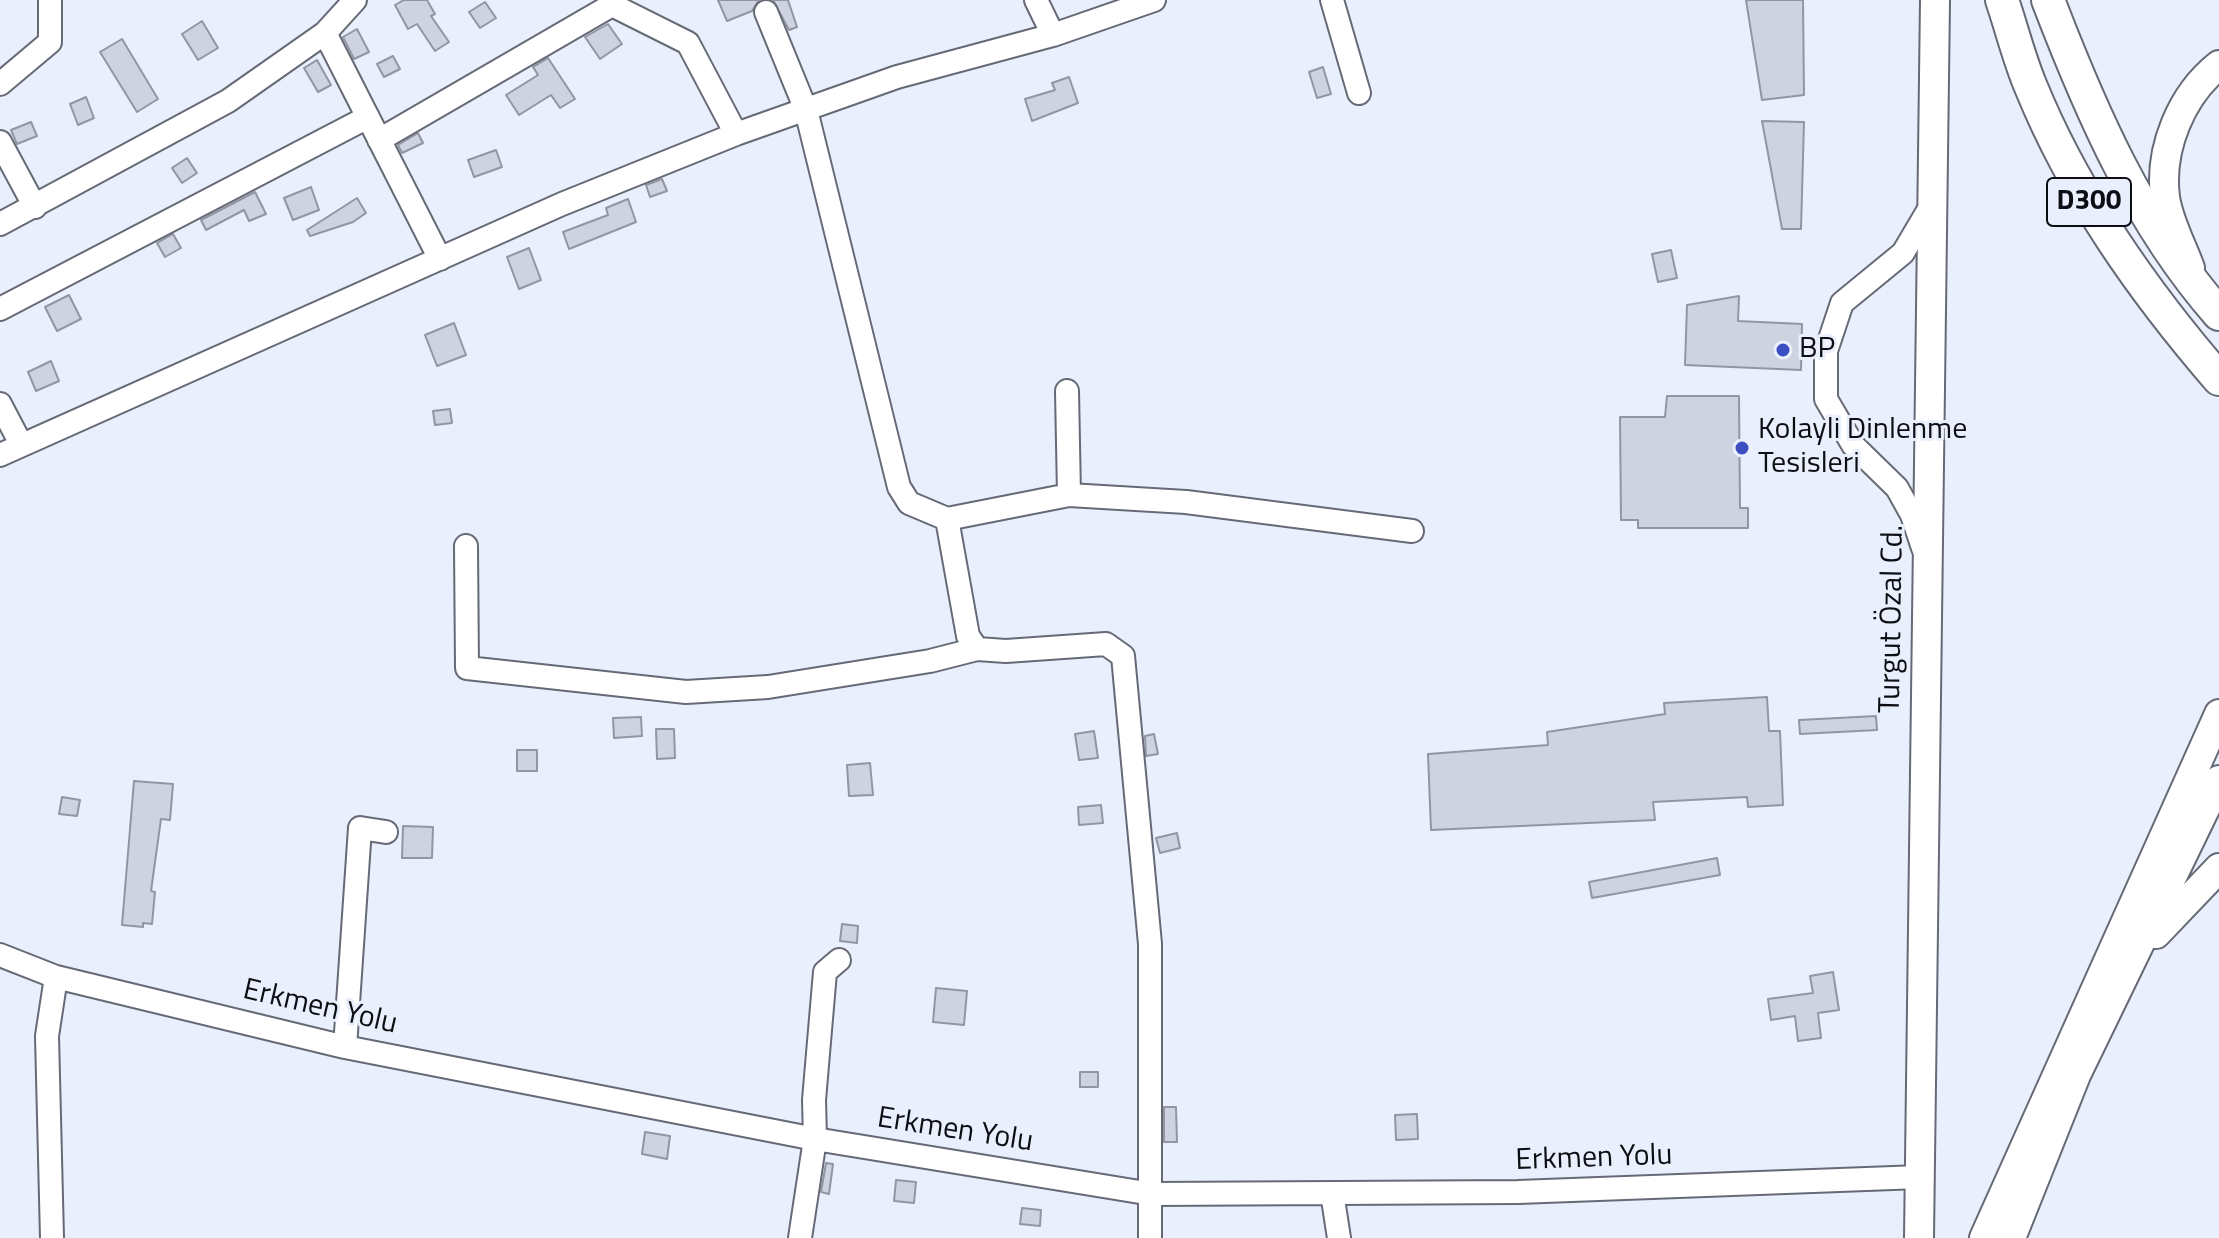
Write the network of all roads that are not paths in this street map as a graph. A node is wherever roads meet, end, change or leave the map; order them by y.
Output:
1 (50, 0) edge
2 (355, 0) edge
3 (1036, 0) edge
4 (1154, 0) edge
5 (1332, 0) edge
6 (1935, 0) edge
7 (2002, 0) edge
8 (2048, 0) edge
9 (766, 12) dead end
10 (325, 33) junction
11 (1053, 35) junction
12 (2219, 65) edge
13 (0, 84) edge
14 (1359, 93) dead end
15 (806, 110) junction
16 (368, 117) junction
17 (736, 134) junction
18 (379, 140) junction
19 (0, 142) edge
20 (1932, 204) junction
21 (35, 207) junction
22 (0, 224) edge
23 (440, 259) junction
24 (2209, 303) edge
25 (0, 309) edge
26 (2219, 379) edge
27 (1067, 391) dead end
28 (0, 404) edge
29 (21, 444) junction
30 (0, 455) edge
31 (1069, 495) junction
32 (947, 519) junction
33 (1412, 531) dead end
34 (466, 546) dead end
35 (1928, 562) junction
36 (977, 649) junction
37 (2219, 714) edge
38 (2219, 780) edge
39 (386, 832) dead end
40 (2219, 868) edge
41 (2135, 954) junction
42 (0, 955) edge
43 (839, 960) dead end
44 (56, 977) junction
45 (345, 1047) junction
46 (815, 1139) junction
47 (1920, 1177) junction
48 (1332, 1193) junction
49 (1152, 1194) junction
50 (52, 1238) edge
51 (800, 1238) edge
52 (1150, 1238) edge
53 (1339, 1238) edge
54 (1919, 1238) edge
55 (1984, 1238) edge
56 (2011, 1238) edge

1 - 13 street
2 - 10 street
3 - 11 street
4 - 11 street
5 - 14 street
6 - 20 main road, Turgut Özal Cd.
7 - 26 highway, D300
8 - 24 highway, D300
9 - 15 street
10 - 16 street
10 - 21 street
11 - 15 street
12 - 24 main road
15 - 17 street
15 - 32 street
16 - 18 street
16 - 25 street
17 - 18 street
17 - 23 street
18 - 23 street
19 - 21 street
20 - 35 main road, Turgut Özal Cd.
20 - 35 street
21 - 22 street
23 - 29 street
27 - 31 street
28 - 29 street
29 - 30 street
31 - 32 street
31 - 33 street
32 - 36 street
34 - 36 street
35 - 47 main road, Turgut Özal Cd.
36 - 49 street
37 - 55 main road
38 - 41 main road
39 - 45 street
40 - 41 main road
41 - 56 main road
42 - 44 street, Erkmen Yolu
43 - 46 street
44 - 45 street, Erkmen Yolu
44 - 50 street
45 - 46 street, Erkmen Yolu
46 - 49 street, Erkmen Yolu
46 - 51 street
47 - 48 street, Erkmen Yolu
47 - 54 main road, Turgut Özal Cd.
48 - 49 street, Erkmen Yolu
48 - 53 street
49 - 52 street

